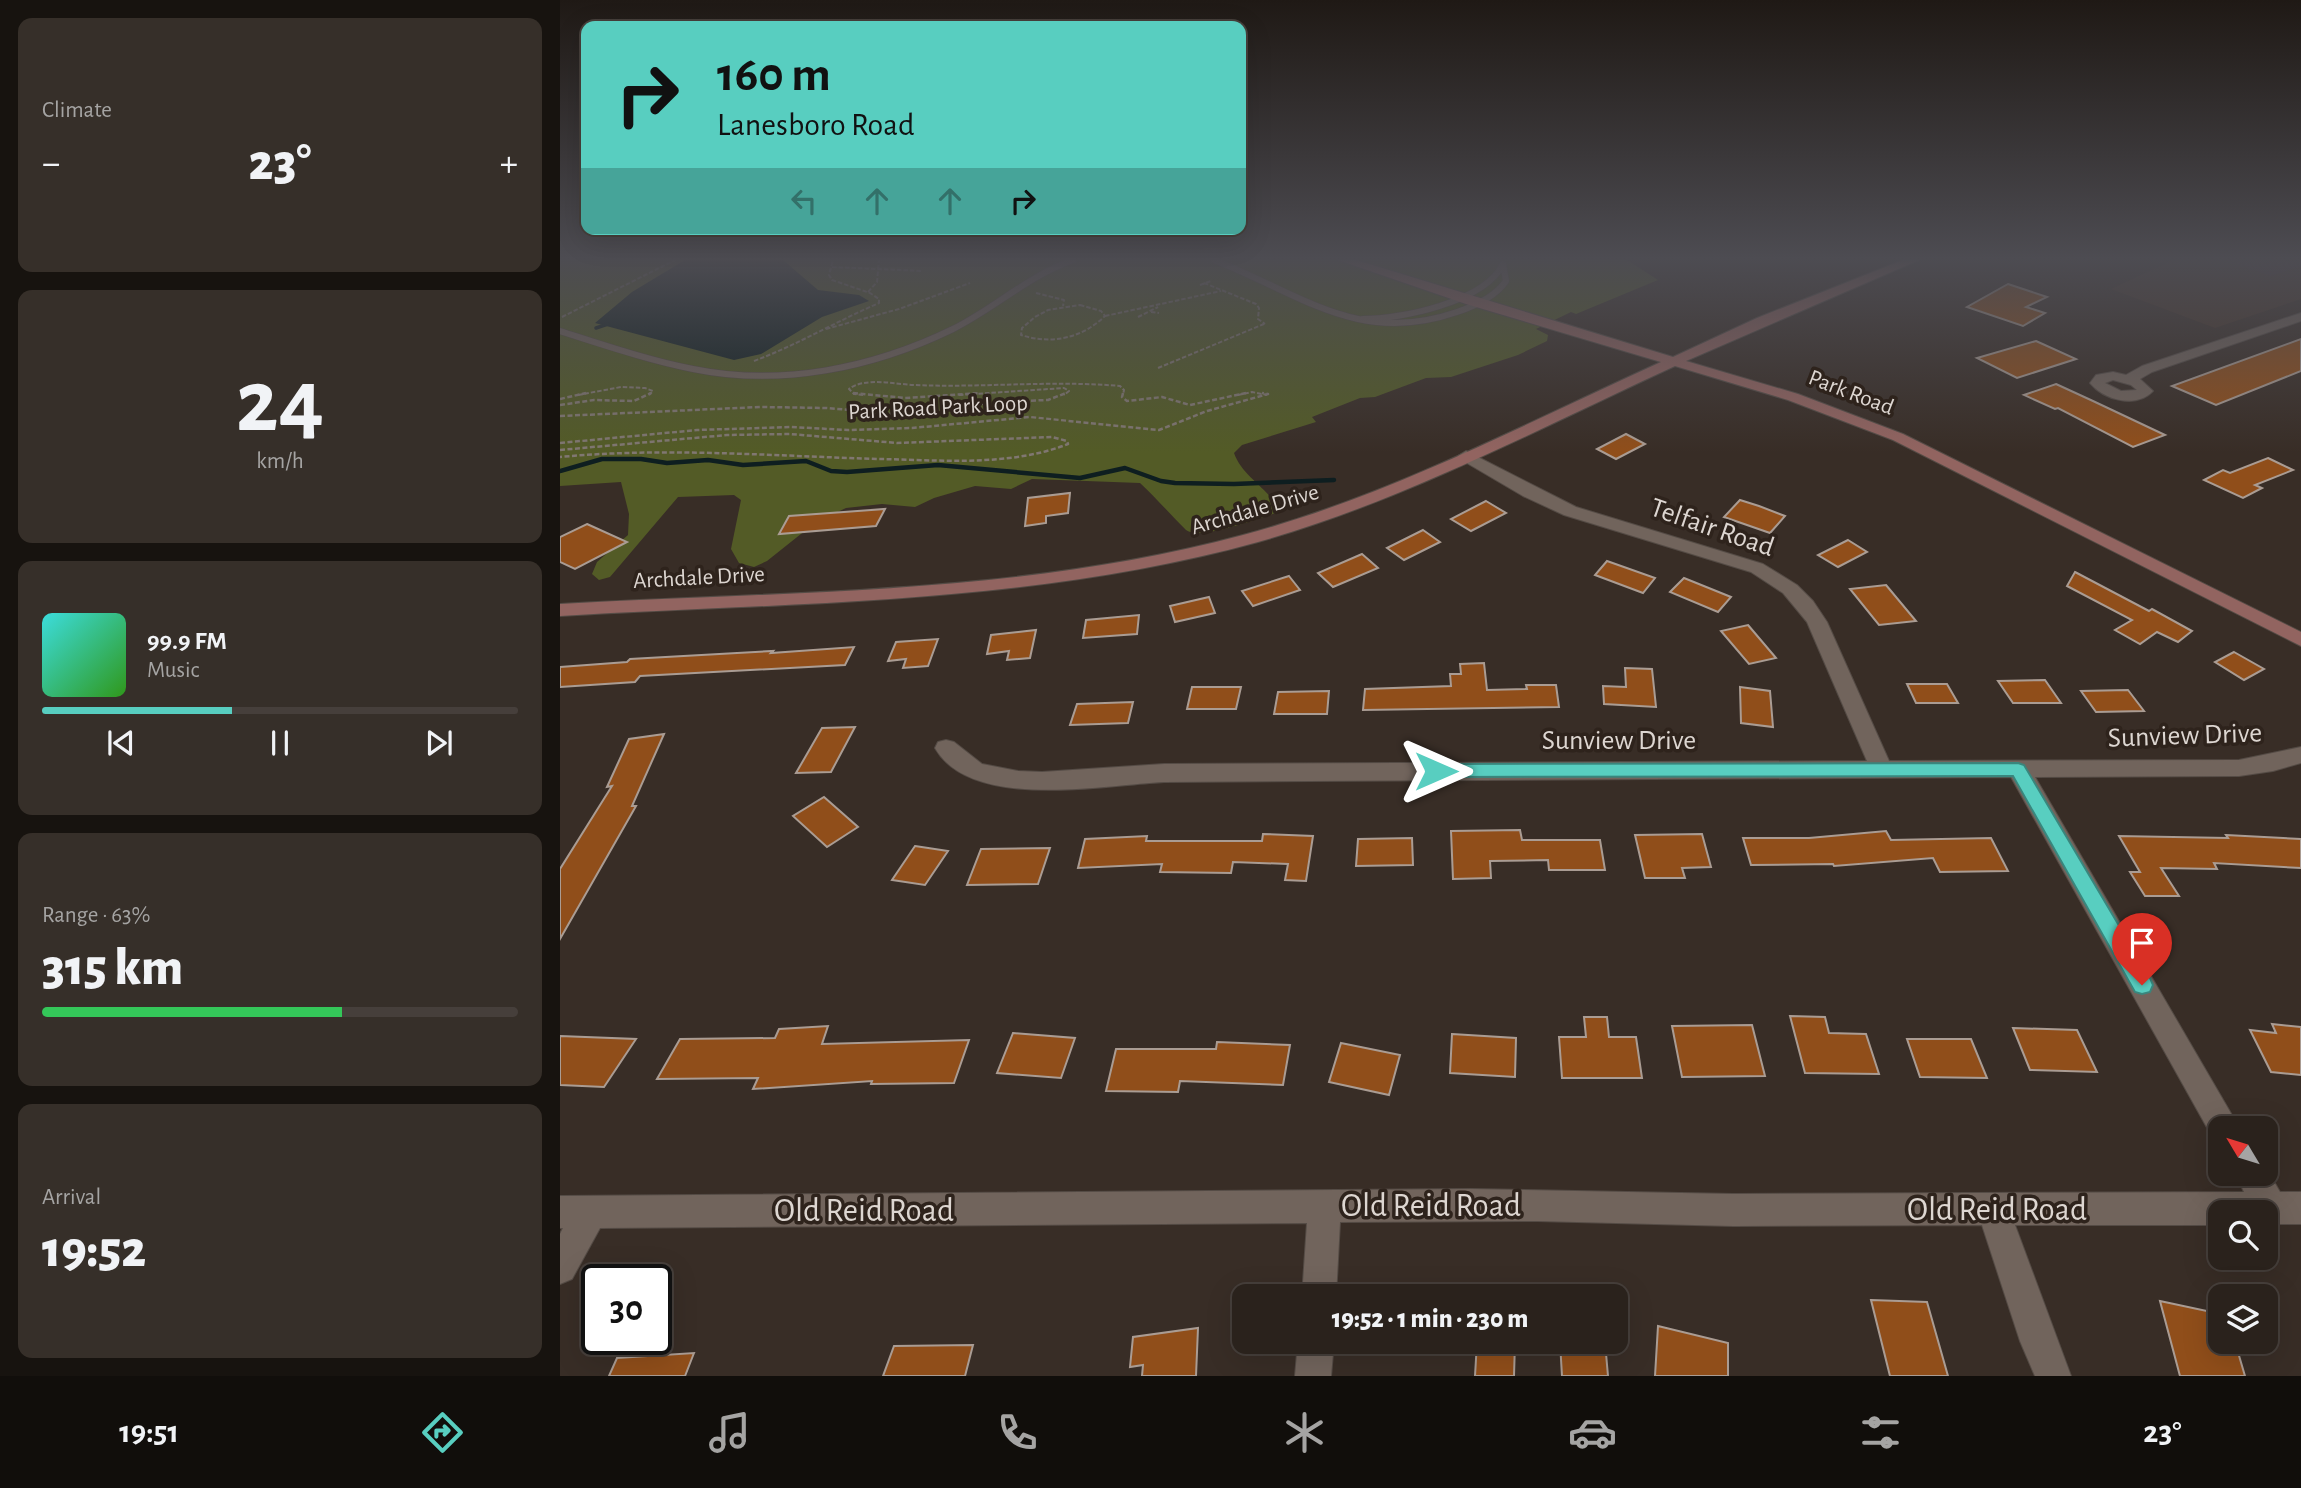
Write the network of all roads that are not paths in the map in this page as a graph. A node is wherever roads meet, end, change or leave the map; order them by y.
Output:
1 (960, 324) edge
2 (1559, 324) edge
3 (1577, 324) edge
4 (1757, 324) edge
5 (2280, 324) edge
6 (560, 331) edge
7 (1689, 354) junction
8 (1675, 361) junction
9 (2129, 379) dead end
10 (1898, 438) junction
11 (1466, 456) junction
12 (560, 610) edge
13 (2301, 640) edge
14 (946, 748) dead end
15 (2301, 755) edge
16 (2018, 769) junction
17 (1882, 770) junction
18 (2218, 1116) edge
19 (2264, 1186) edge
20 (1325, 1206) junction
21 (2286, 1208) edge
22 (1993, 1210) junction
23 (575, 1212) edge
24 (560, 1267) edge
25 (1320, 1284) edge
26 (1314, 1354) edge
27 (1313, 1376) edge
28 (2053, 1376) edge

1 - 6 lane
2 - 8 main road, Park Road
3 - 7 main road, Park Road
4 - 7 main road, Archdale Drive
5 - 9 street
7 - 8 main road, Archdale Drive
7 - 10 main road, Park Road
8 - 10 main road, Park Road
8 - 11 main road, Archdale Drive
10 - 13 main road, Park Road
11 - 12 main road, Archdale Drive
11 - 17 street, Telfair Road
14 - 17 street, Sunview Drive
15 - 16 street, Sunview Drive
16 - 17 street, Sunview Drive
16 - 18 street
19 - 21 street
20 - 22 street, Old Reid Road
20 - 23 street, Old Reid Road
20 - 25 street
21 - 22 street, Old Reid Road
22 - 28 street
23 - 24 street
26 - 27 street

